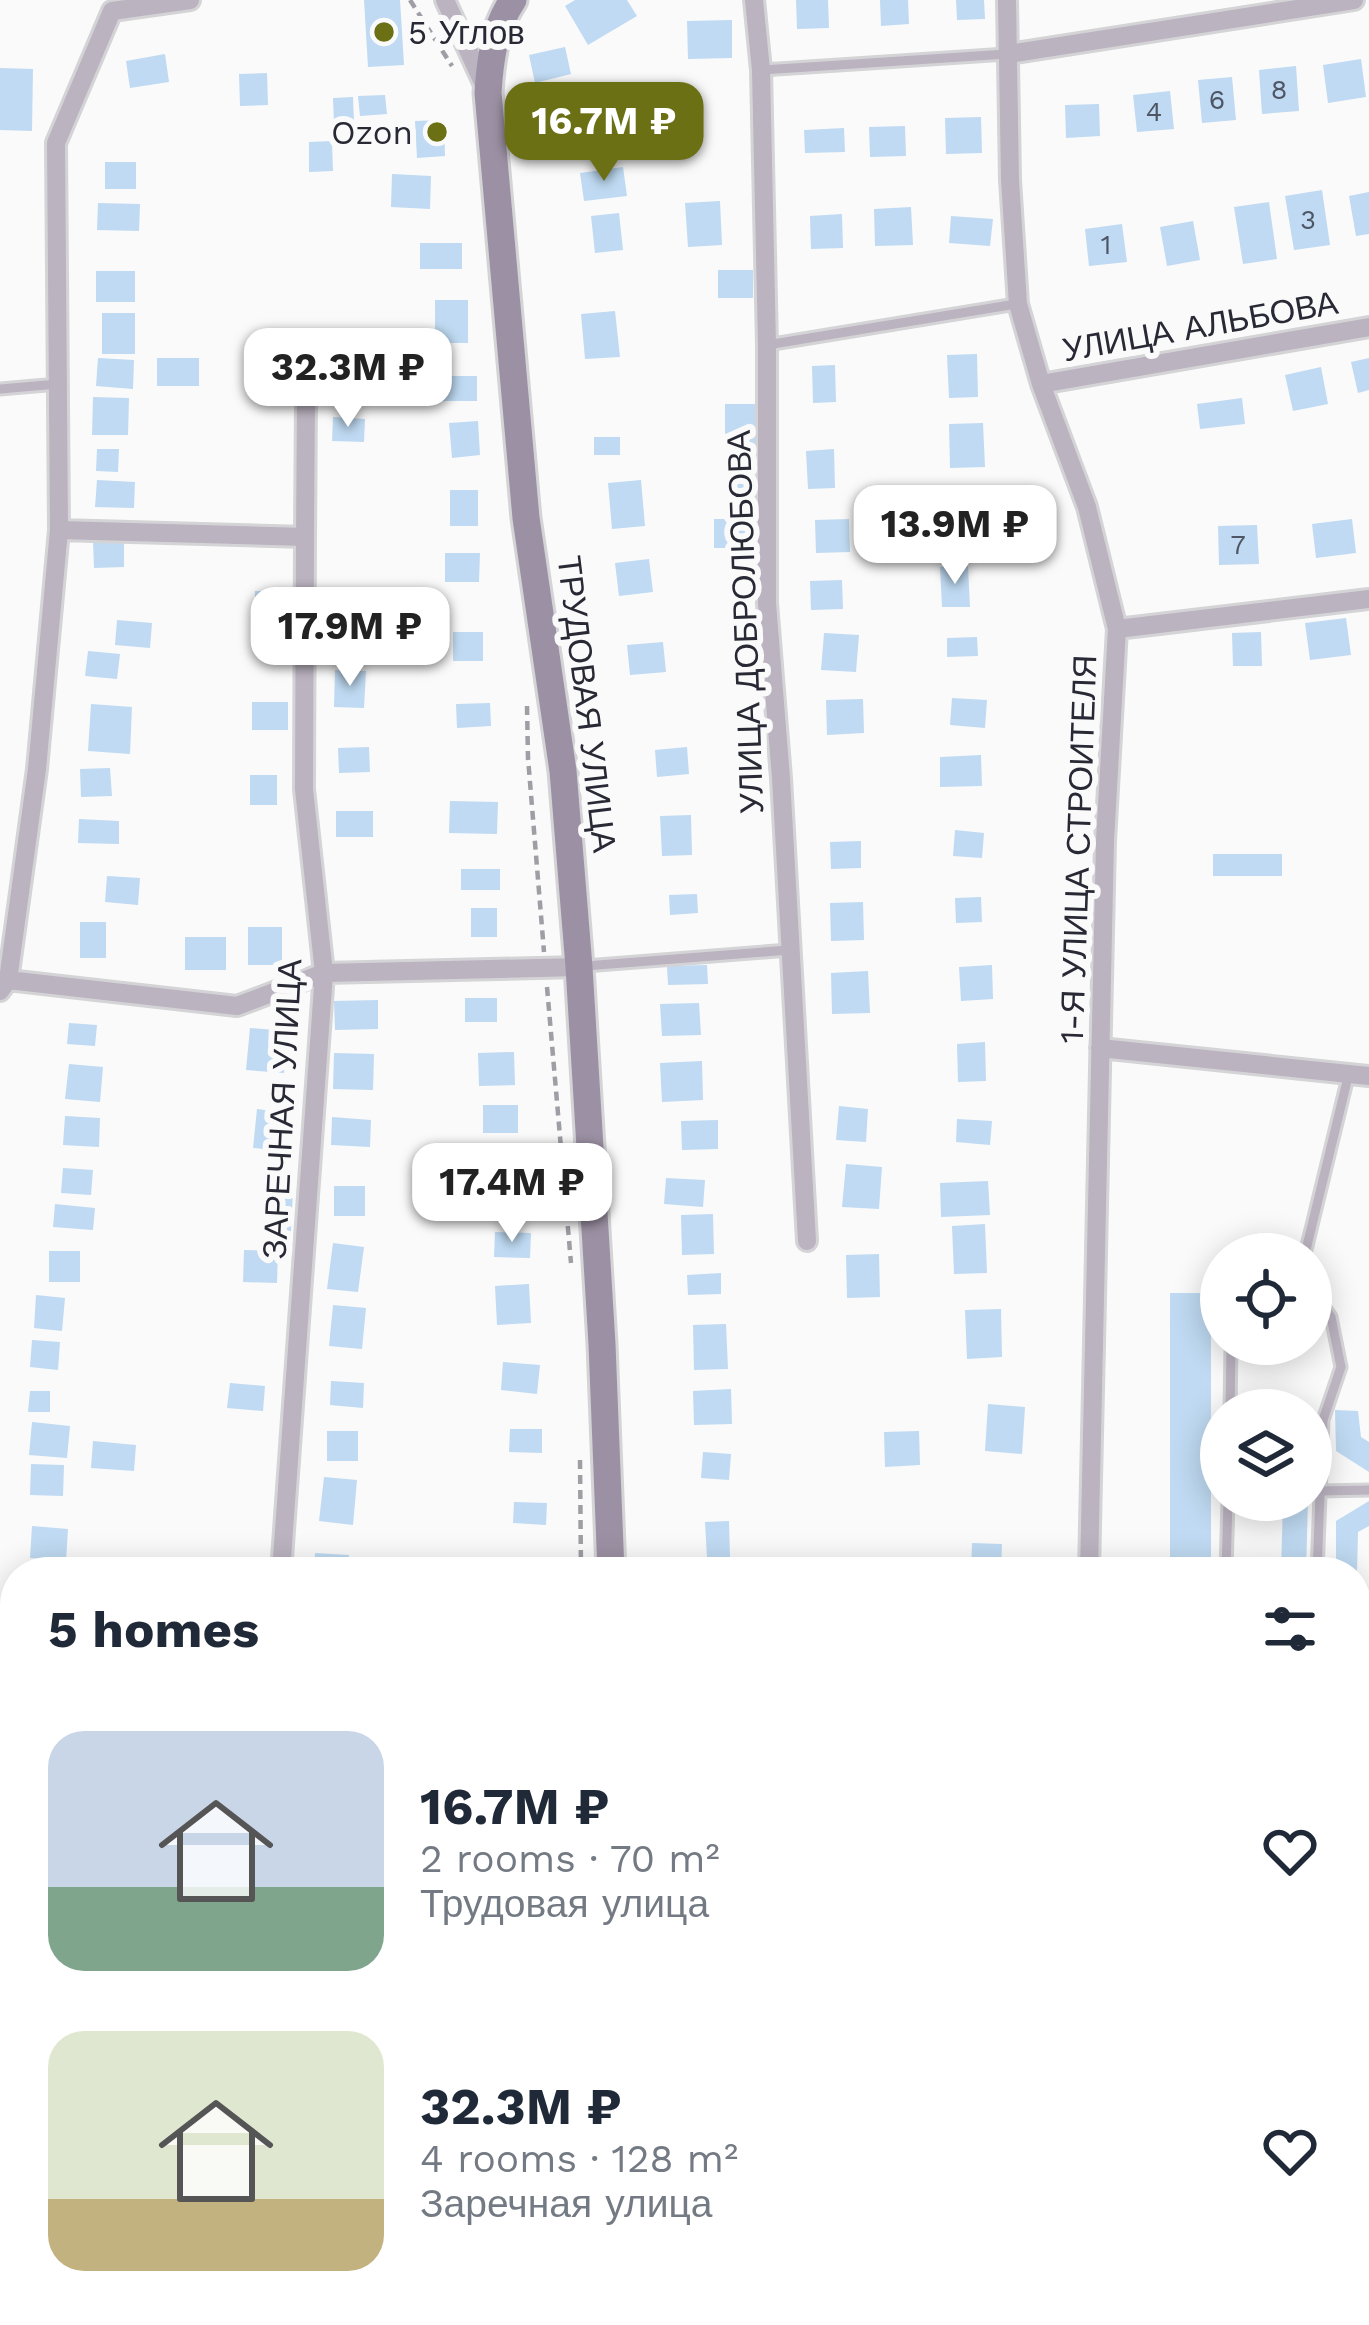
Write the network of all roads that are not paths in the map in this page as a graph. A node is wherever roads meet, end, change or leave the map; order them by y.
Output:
1 (190, 0) edge
2 (445, 0) edge
3 (513, 0) edge
4 (754, 0) edge
5 (1007, 0) edge
6 (1354, 0) edge
7 (111, 6) edge
8 (1009, 54) junction
9 (760, 70) junction
10 (488, 93) junction
11 (1018, 304) junction
12 (1369, 327) edge
13 (767, 344) junction
14 (58, 384) junction
15 (1041, 384) junction
16 (0, 389) edge
17 (306, 398) dead end
18 (59, 530) junction
19 (305, 537) junction
20 (1369, 599) edge
21 (1117, 629) junction
22 (788, 950) junction
23 (579, 967) junction
24 (324, 974) junction
25 (4, 985) edge
26 (1100, 1048) junction
27 (1359, 1075) edge
28 (1311, 1233) edge
29 (806, 1241) dead end
30 (1332, 1328) edge
31 (1332, 1392) edge
32 (1369, 1490) edge
33 (1332, 1491) edge
34 (1227, 1521) edge
35 (1320, 1521) edge
36 (282, 1557) edge
37 (610, 1557) edge
38 (1089, 1557) edge
39 (1226, 1557) edge
40 (1318, 1557) edge

1 - 7 street
2 - 10 street, ТРУДОВАЯ УЛИЦА
3 - 10 street
4 - 9 street, УЛИЦА ДОБРОЛЮБОВА
5 - 8 street, 1-Я УЛИЦА СТРОИТЕЛЯ
6 - 8 street
7 - 14 street
8 - 9 lane
8 - 11 street, 1-Я УЛИЦА СТРОИТЕЛЯ
9 - 13 street, УЛИЦА ДОБРОЛЮБОВА
10 - 23 street, ТРУДОВАЯ УЛИЦА
11 - 13 lane
11 - 15 street, 1-Я УЛИЦА СТРОИТЕЛЯ
12 - 15 street, УЛИЦА АЛЬБОВА
13 - 22 street, УЛИЦА ДОБРОЛЮБОВА
14 - 16 lane
14 - 18 street
15 - 21 street, 1-Я УЛИЦА СТРОИТЕЛЯ
17 - 19 street, ЗАРЕЧНАЯ УЛИЦА
18 - 19 street
18 - 25 street
19 - 24 street, ЗАРЕЧНАЯ УЛИЦА
20 - 21 street
21 - 26 street, 1-Я УЛИЦА СТРОИТЕЛЯ
22 - 23 lane
22 - 29 street, УЛИЦА ДОБРОЛЮБОВА
23 - 24 street
23 - 37 street, ТРУДОВАЯ УЛИЦА
24 - 25 street
24 - 36 street, ЗАРЕЧНАЯ УЛИЦА
26 - 27 street
26 - 38 street, 1-Я УЛИЦА СТРОИТЕЛЯ
27 - 28 lane
30 - 31 lane
32 - 33 lane
34 - 39 lane
35 - 40 lane

